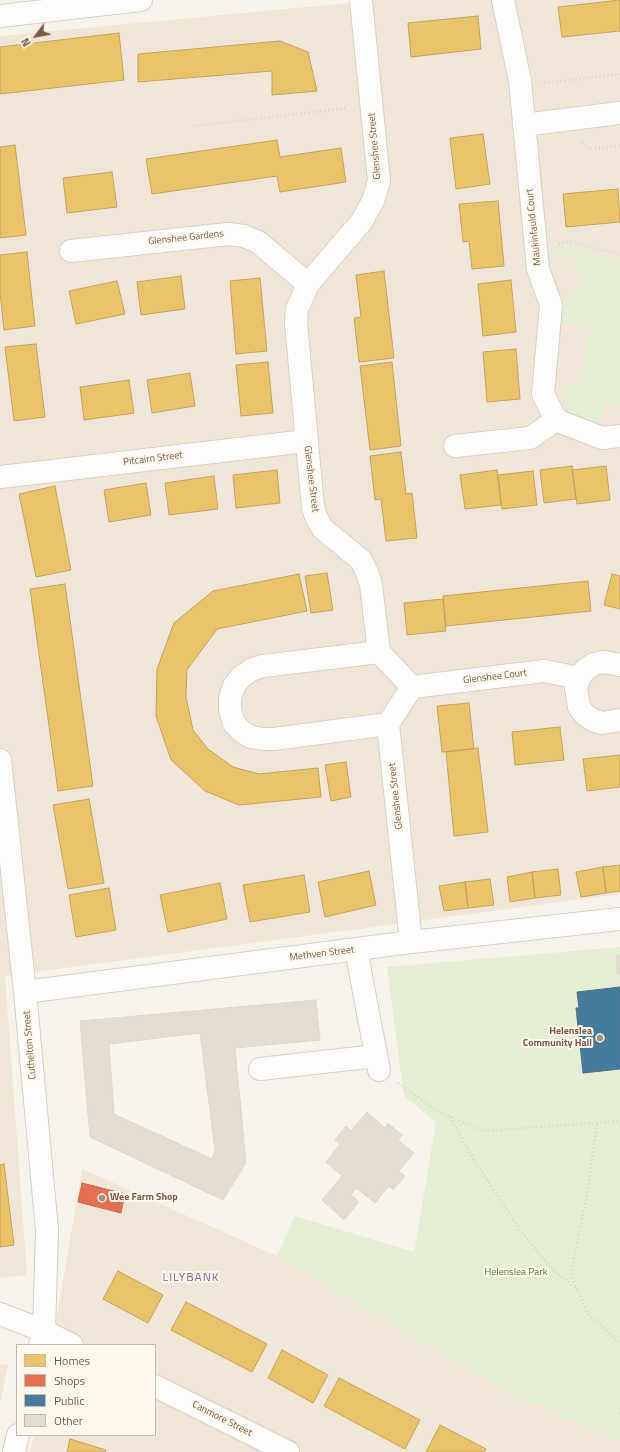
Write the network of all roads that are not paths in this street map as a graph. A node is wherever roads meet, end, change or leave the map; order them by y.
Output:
1 (141, 0) edge
2 (361, 0) edge
3 (503, 0) edge
4 (0, 16) edge
5 (620, 113) edge
6 (524, 125) junction
7 (71, 251) dead end
8 (308, 284) junction
9 (556, 420) junction
10 (620, 436) edge
11 (306, 441) junction
12 (455, 446) dead end
13 (0, 477) edge
14 (379, 652) junction
15 (620, 665) edge
16 (579, 678) junction
17 (412, 687) junction
18 (620, 720) edge
19 (388, 724) junction
20 (0, 760) edge
21 (5, 861) edge
22 (620, 919) edge
23 (411, 942) junction
24 (356, 950) junction
25 (25, 992) junction
26 (260, 1069) dead end
27 (0, 1314) edge
28 (42, 1338) edge
29 (68, 1344) edge
30 (156, 1387) edge
31 (18, 1436) edge
32 (266, 1447) edge
33 (14, 1452) edge
34 (288, 1452) edge

1 - 4 street
2 - 8 street, Glenshee Street
3 - 6 street, Maukinfauld Court
5 - 6 street
6 - 9 street, Maukinfauld Court
7 - 8 street, Glenshee Gardens
8 - 11 street, Glenshee Street
9 - 10 street
9 - 12 street
11 - 13 street, Pitcairn Street
11 - 14 street, Glenshee Street
14 - 17 street
14 - 19 street
15 - 16 street
16 - 17 street, Glenshee Court
16 - 18 street
17 - 19 street
19 - 23 street, Glenshee Street
20 - 21 street, Cuthelton Street
21 - 25 street, Cuthelton Street
22 - 23 street, Methven Street
23 - 24 street, Methven Street
24 - 25 street, Methven Street
24 - 26 street
25 - 28 street, Cuthelton Street
27 - 28 street
28 - 29 street
30 - 32 street, Canmore Street
31 - 33 street
32 - 34 street, Canmore Street

